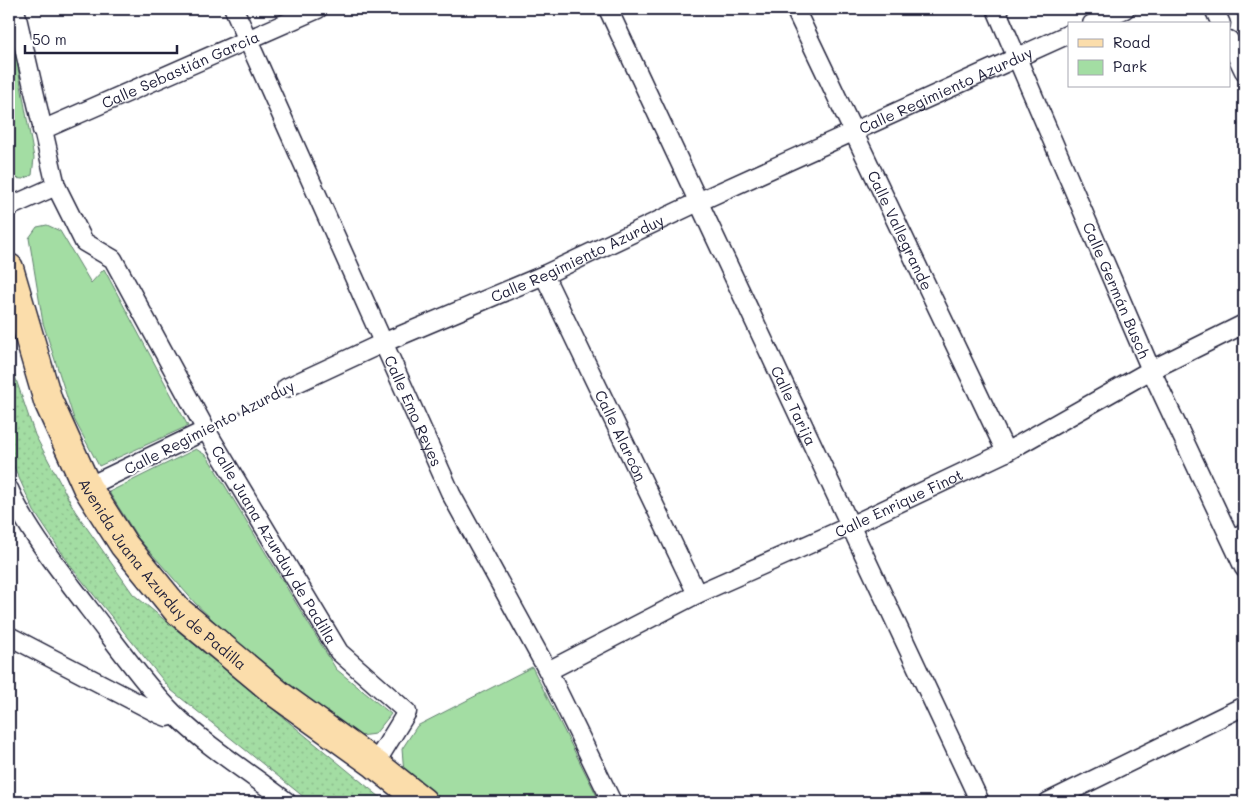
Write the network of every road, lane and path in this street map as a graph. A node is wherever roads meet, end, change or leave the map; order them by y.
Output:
1 (15, 9) edge
2 (234, 9) edge
3 (318, 9) edge
4 (608, 9) edge
5 (795, 9) edge
6 (996, 9) edge
7 (1125, 9) edge
8 (1214, 9) edge
9 (1096, 22) edge
10 (1220, 22) edge
11 (1068, 34) edge
12 (247, 42) junction
13 (1230, 42) edge
14 (1018, 57) junction
15 (1244, 71) edge
16 (42, 130) junction
17 (852, 131) junction
18 (56, 186) junction
19 (698, 202) junction
20 (9, 207) edge
21 (9, 268) edge
22 (544, 275) junction
23 (13, 301) edge
24 (1244, 324) edge
25 (385, 342) junction
26 (1150, 370) junction
27 (286, 388) joint
28 (206, 430) junction
29 (1006, 452) junction
30 (87, 487) junction
31 (9, 489) edge
32 (850, 526) junction
33 (1244, 527) edge
34 (1230, 537) junction
35 (1244, 568) edge
36 (697, 594) junction
37 (9, 636) edge
38 (548, 671) junction
39 (1244, 706) edge
40 (175, 715) junction
41 (375, 764) junction
42 (287, 802) edge
43 (423, 802) edge
44 (612, 802) edge
45 (980, 802) edge
46 (1048, 802) edge

1 - 16 street, Calle Juana Azurduy de Padilla
2 - 12 street, Calle Emo Reyes
3 - 12 street, Calle Sebastián Garcia
4 - 19 street, Calle Tarija
5 - 17 street, Calle Vallegrande
6 - 14 street, Calle Germán Busch
7 - 9 street
8 - 10 street
11 - 14 street, Calle Regimiento Azurduy
12 - 16 street, Calle Sebastián Garcia
12 - 25 street, Calle Emo Reyes
13 - 15 street
14 - 17 street, Calle Regimiento Azurduy
14 - 26 street, Calle Germán Busch
16 - 18 street, Calle Juana Azurduy de Padilla
17 - 19 street, Calle Regimiento Azurduy
17 - 29 street, Calle Vallegrande
18 - 20 street
18 - 28 street, Calle Juana Azurduy de Padilla
19 - 22 street, Calle Regimiento Azurduy
19 - 32 street, Calle Tarija
21 - 23 main road, Avenida Juana Azurduy de Padilla
22 - 25 street, Calle Regimiento Azurduy
22 - 36 street, Calle Alarcón
23 - 30 main road, Avenida Juana Azurduy de Padilla
24 - 26 street, Calle Enrique Finot
25 - 27 street, Calle Regimiento Azurduy
25 - 38 street, Calle Emo Reyes
26 - 29 street, Calle Enrique Finot
26 - 34 street, Calle Germán Busch
27 - 28 path, Calle Regimiento Azurduy
28 - 30 street, Calle Regimiento Azurduy
28 - 41 street, Calle Juana Azurduy de Padilla
29 - 32 street, Calle Enrique Finot
30 - 41 main road, Avenida Juana Azurduy de Padilla
31 - 40 street
32 - 36 street, Calle Enrique Finot
32 - 45 street, Calle Tarija
33 - 34 lane
34 - 35 street, Calle Germán Busch
36 - 38 street, Calle Enrique Finot
37 - 40 street
38 - 44 street, Calle Emo Reyes
39 - 46 street
40 - 42 street
41 - 43 main road, Avenida Juana Azurduy de Padilla

